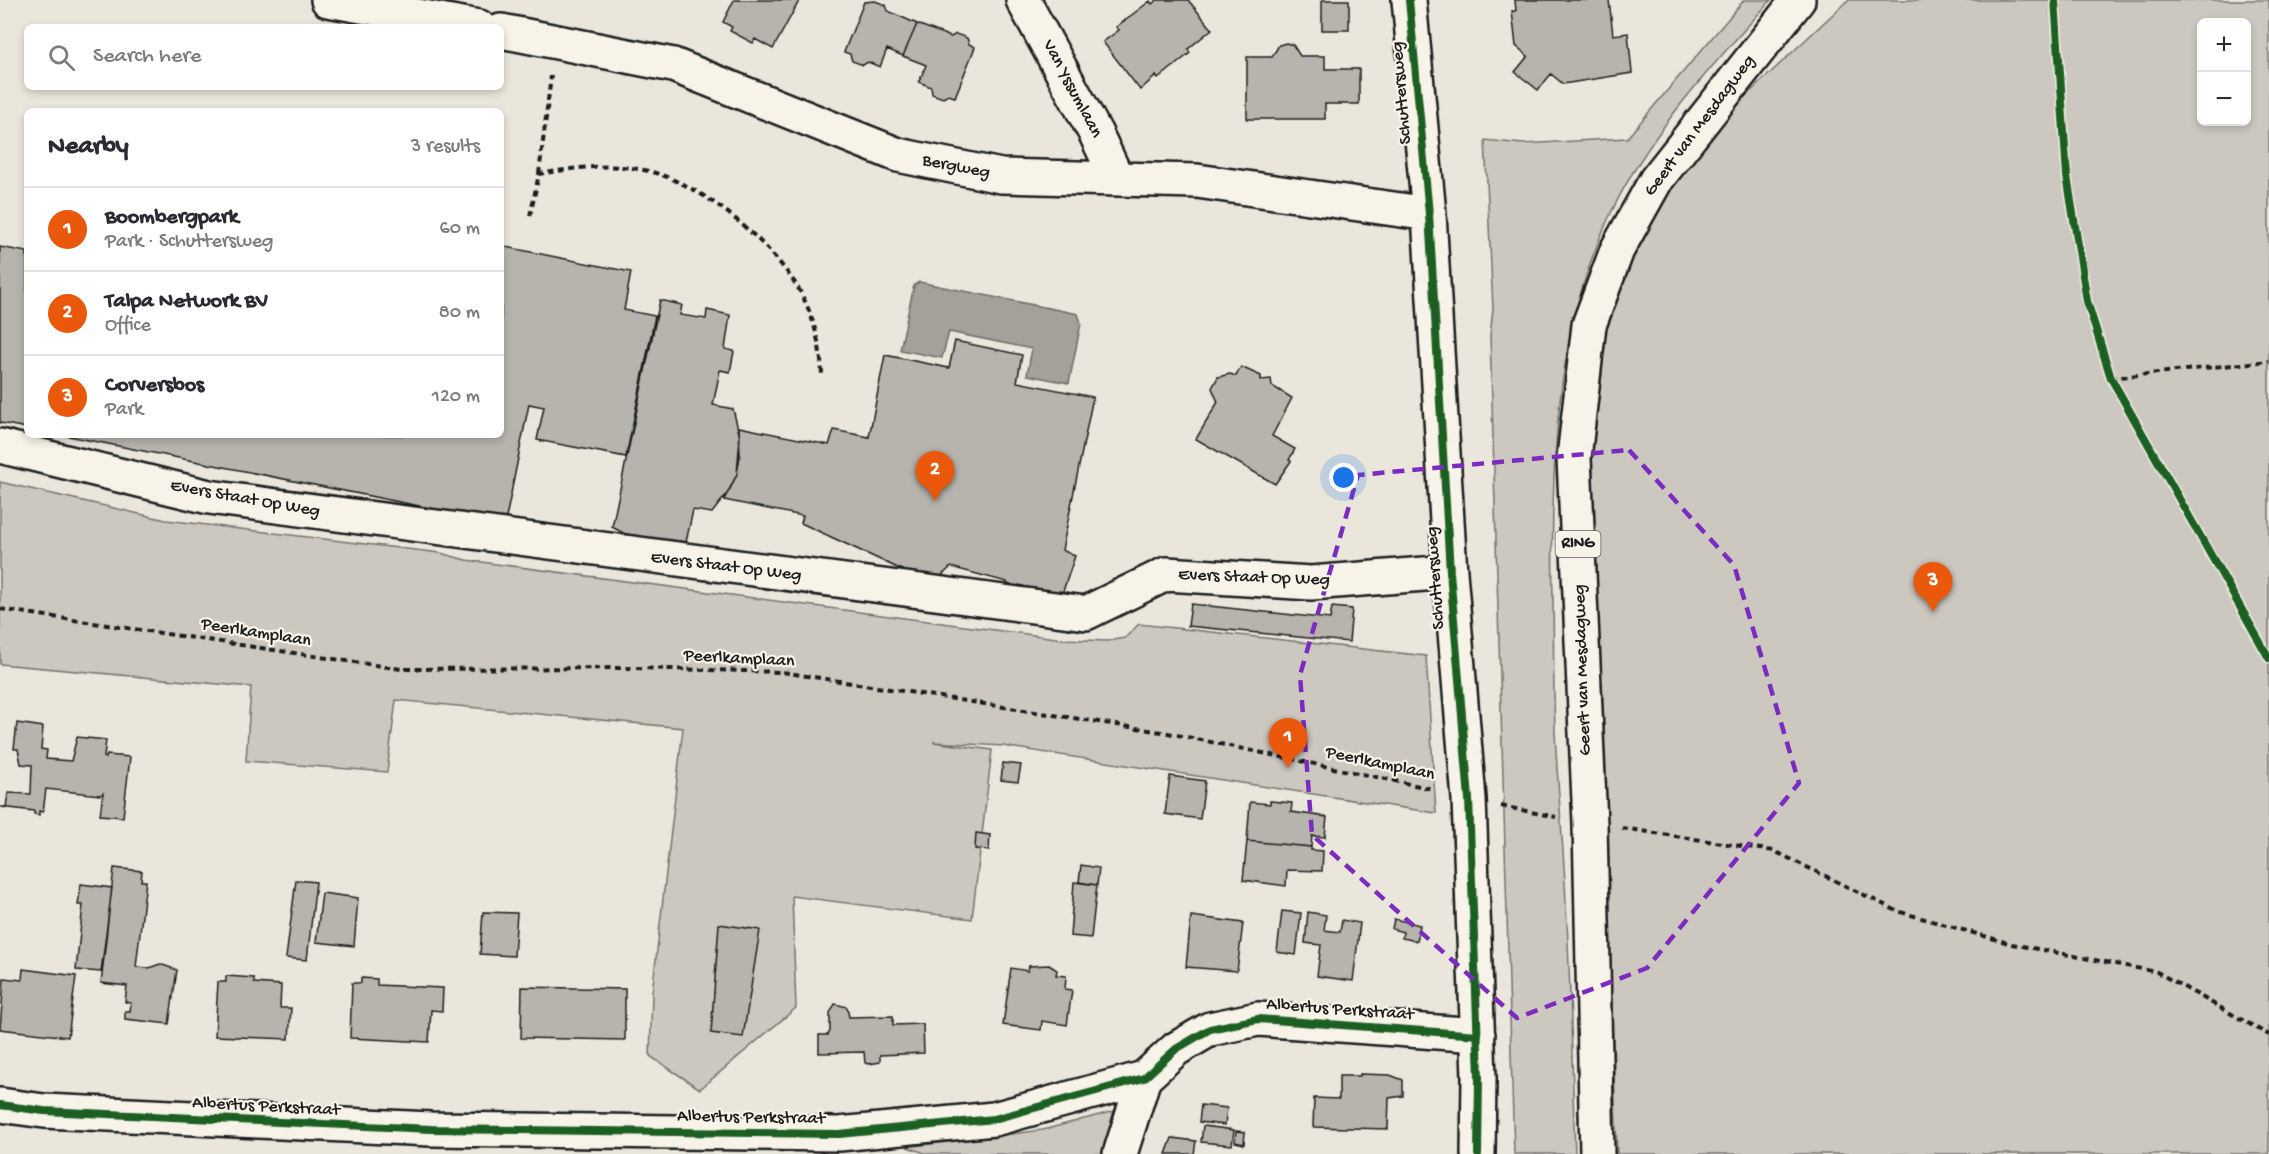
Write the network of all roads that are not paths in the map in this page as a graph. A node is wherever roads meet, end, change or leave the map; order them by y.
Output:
1 (328, 0) edge
2 (1023, 0) edge
3 (1409, 0) edge
4 (1798, 0) edge
5 (462, 24) edge
6 (504, 32) edge
7 (1117, 179) junction
8 (1429, 214) junction
9 (0, 446) edge
10 (1450, 572) junction
11 (1478, 1035) junction
12 (1144, 1078) junction
13 (0, 1105) edge
14 (840, 1134) junction
15 (884, 1154) edge
16 (1120, 1154) edge
17 (1478, 1154) edge
18 (1597, 1154) edge

1 - 5 street
2 - 7 street, Van Yssumlaan
3 - 8 street, Schuttersweg
4 - 18 street, Geert van Mesdagweg / RING
6 - 7 street, Bergweg
7 - 8 street, Bergweg
8 - 10 street, Schuttersweg
9 - 10 street, Evers Staat Op Weg
10 - 11 street, Schuttersweg
11 - 12 street, Albertus Perkstraat
11 - 17 street, Schuttersweg
12 - 14 street, Albertus Perkstraat
12 - 16 street
13 - 14 street, Albertus Perkstraat
14 - 15 street, Albertus Perkstraat

